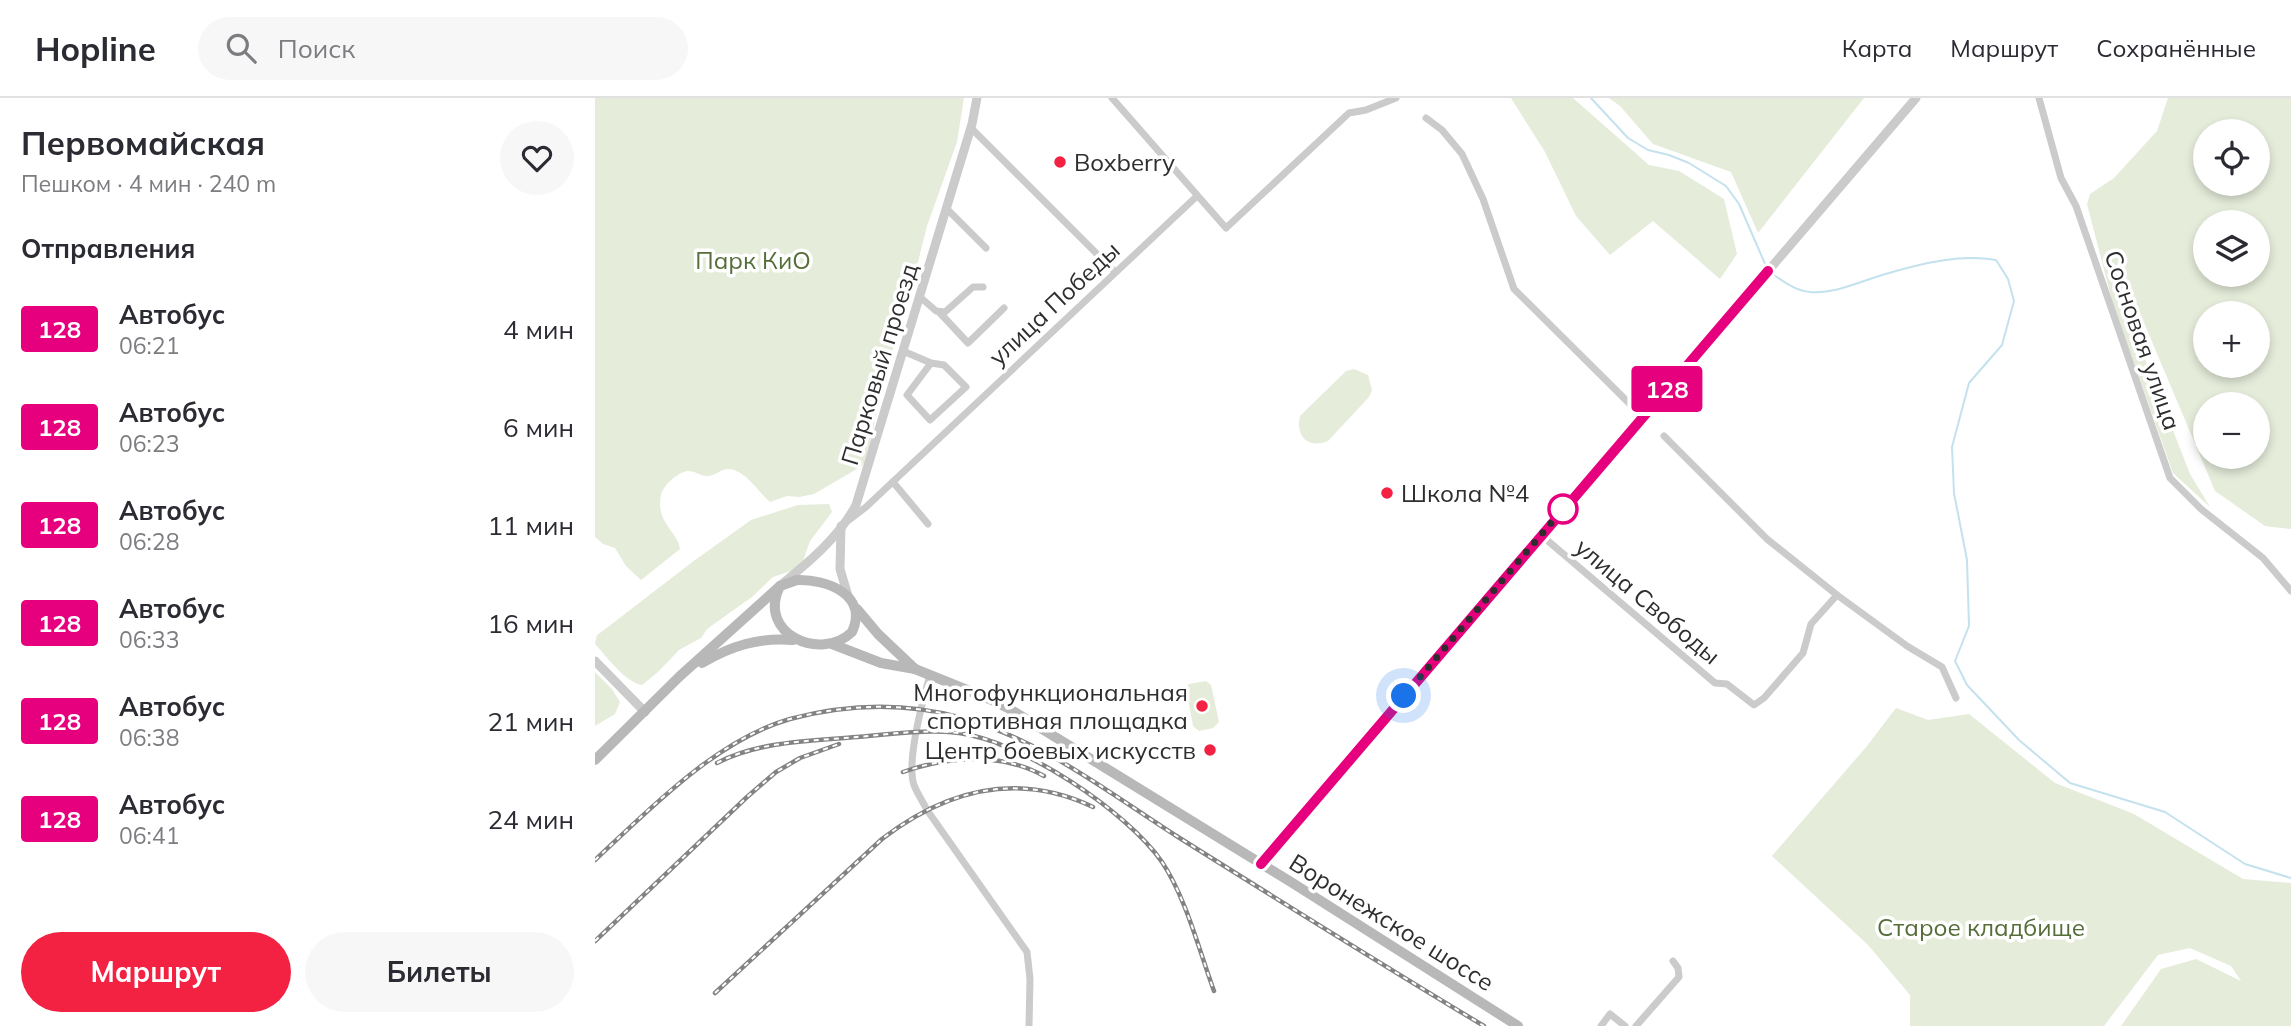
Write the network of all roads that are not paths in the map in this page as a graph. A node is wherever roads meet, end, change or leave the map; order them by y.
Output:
1 (977, 98) edge
2 (1112, 98) edge
3 (1396, 98) edge
4 (1916, 98) edge
5 (2039, 98) edge
6 (1426, 118) dead end
7 (971, 128) junction
8 (1197, 196) junction
9 (946, 208) junction
10 (986, 248) dead end
11 (1115, 272) junction
12 (983, 287) dead end
13 (919, 296) junction
14 (1004, 308) dead end
15 (940, 313) junction
16 (903, 351) junction
17 (931, 363) junction
18 (1643, 417) junction
19 (1664, 436) dead end
20 (893, 482) junction
21 (928, 524) dead end
22 (841, 526) junction
23 (1541, 536) junction
24 (780, 586) junction
25 (2291, 591) edge
26 (1837, 595) junction
27 (853, 603) junction
28 (800, 640) junction
29 (832, 644) junction
30 (595, 661) edge
31 (915, 669) junction
32 (680, 676) junction
33 (930, 676) junction
34 (1956, 698) dead end
35 (645, 712) junction
36 (595, 760) edge
37 (1261, 864) junction
38 (1673, 961) dead end
39 (1029, 1026) edge
40 (1518, 1026) edge
41 (1601, 1026) edge
42 (1625, 1026) edge
43 (1636, 1026) edge

1 - 7 street, Парковый проезд
2 - 8 street
3 - 8 street
4 - 18 street
5 - 25 street, Сосновая улица
6 - 18 street
7 - 9 street, Парковый проезд
7 - 11 street
8 - 11 street, улица Победы
9 - 10 street
9 - 13 street, Парковый проезд
11 - 20 street, улица Победы
12 - 15 street
13 - 15 street
13 - 16 street, Парковый проезд
14 - 15 street
16 - 17 street
16 - 22 street, Парковый проезд
17 - 17 street
18 - 23 street
19 - 26 street
20 - 21 street
20 - 22 street, улица Победы
22 - 24 street, Парковый проезд
22 - 27 street, Парковый проезд
23 - 26 street, улица Свободы
23 - 37 street
24 - 27 main road
24 - 28 main road
24 - 32 main road
26 - 34 street
27 - 29 main road
27 - 31 main road, Воронежское шоссе
28 - 29 main road
28 - 32 main road
29 - 31 main road, Воронежское шоссе
30 - 35 street
31 - 33 main road, Воронежское шоссе
32 - 35 main road
33 - 37 main road, Воронежское шоссе
33 - 39 street
35 - 36 main road
37 - 40 main road, Воронежское шоссе
38 - 43 street
41 - 42 street

